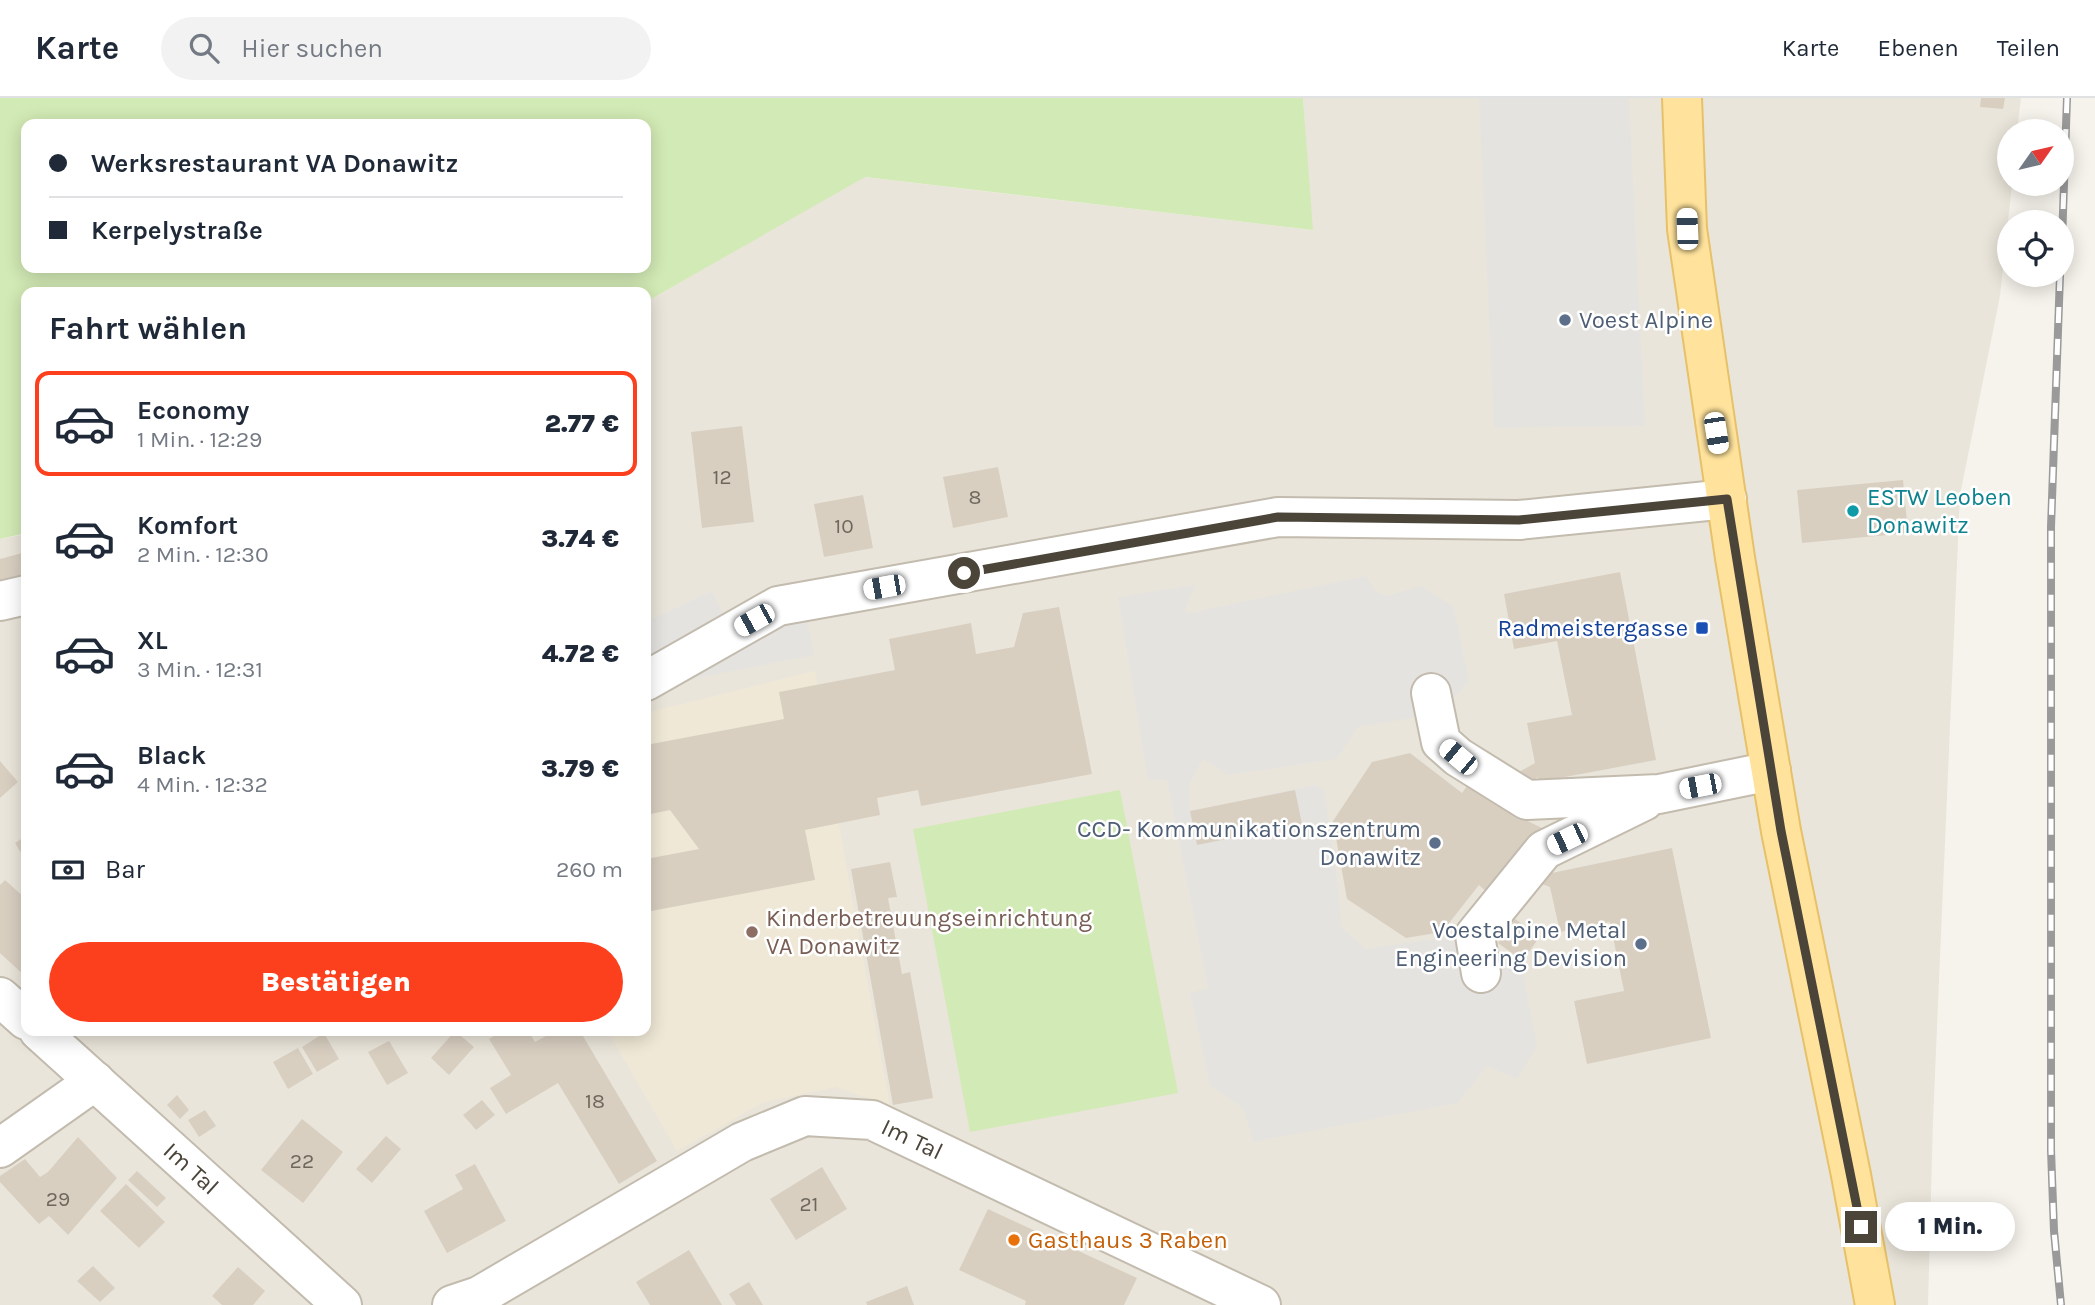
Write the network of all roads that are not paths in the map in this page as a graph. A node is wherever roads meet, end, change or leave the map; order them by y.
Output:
1 (1682, 98) edge
2 (1727, 499) junction
3 (21, 596) edge
4 (0, 601) edge
5 (651, 678) edge
6 (1430, 694) dead end
7 (1771, 771) junction
8 (1659, 794) junction
9 (1481, 973) dead end
10 (0, 997) edge
11 (21, 1013) edge
12 (50, 1036) edge
13 (95, 1081) junction
14 (0, 1148) edge
15 (342, 1305) edge
16 (452, 1305) edge
17 (1261, 1305) edge
18 (1875, 1305) edge

1 - 2 main road
2 - 5 street
2 - 7 main road
3 - 4 street
6 - 8 street
7 - 8 street
7 - 18 main road
8 - 9 street
10 - 11 street, Im Tal
12 - 13 street, Im Tal
13 - 14 street
13 - 15 street, Im Tal
16 - 17 street, Im Tal

